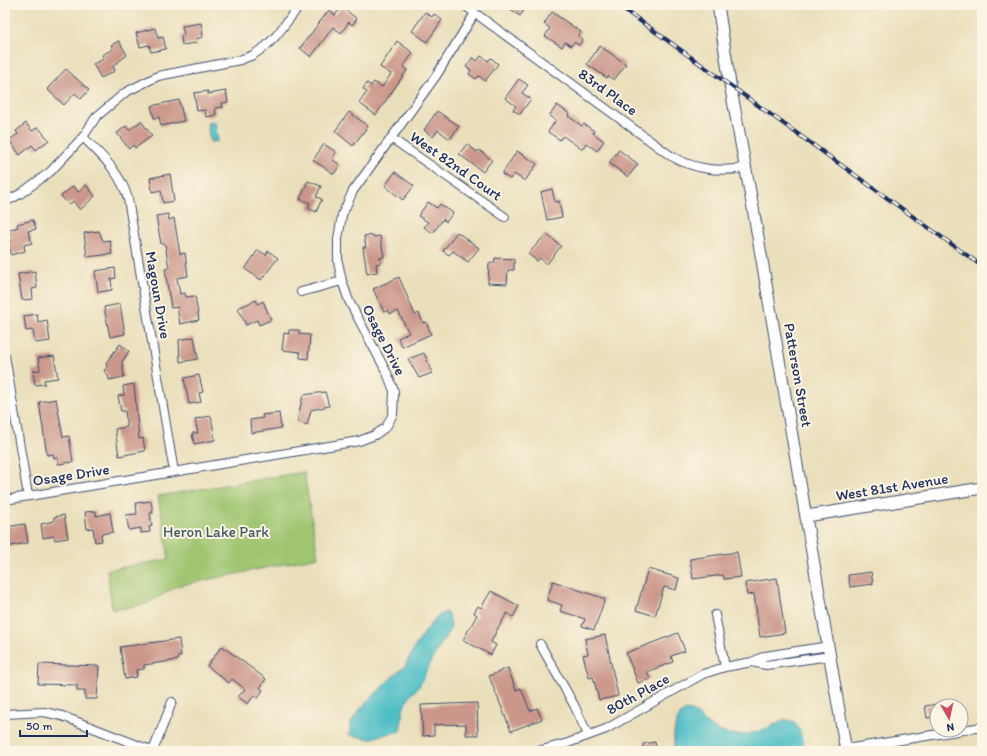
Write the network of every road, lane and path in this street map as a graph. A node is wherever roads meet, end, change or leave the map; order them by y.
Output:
1 (300, 5) edge
2 (464, 5) edge
3 (718, 5) edge
4 (475, 13) junction
5 (83, 137) junction
6 (391, 138) junction
7 (746, 168) junction
8 (5, 202) edge
9 (505, 217) dead end
10 (342, 282) junction
11 (301, 292) dead end
12 (5, 356) edge
13 (174, 472) junction
14 (982, 488) edge
15 (28, 496) junction
16 (5, 500) edge
17 (807, 516) junction
18 (715, 615) dead end
19 (540, 644) dead end
20 (829, 651) junction
21 (725, 666) junction
22 (172, 702) dead end
23 (5, 714) edge
24 (982, 727) edge
25 (588, 735) junction
26 (846, 750) edge
27 (153, 751) edge
28 (538, 751) edge

1 - 5 street
2 - 4 street, 83rd Place
3 - 7 street, Patterson Street
4 - 6 street, Osage Drive
4 - 7 street, 83rd Place
5 - 8 street
5 - 13 street, Magoun Drive
6 - 9 street, West 82nd Court
6 - 10 street, Osage Drive
7 - 17 street, Patterson Street
10 - 11 street
10 - 13 street, Osage Drive
12 - 15 street
13 - 15 street, Osage Drive
14 - 17 street, West 81st Avenue
15 - 16 street, Osage Drive
17 - 20 street, Patterson Street
18 - 21 street
19 - 25 street
20 - 21 street, 80th Place
20 - 26 street, Patterson Street
21 - 25 street, 80th Place
22 - 27 street
23 - 27 street
24 - 26 street
25 - 28 street, 80th Place

